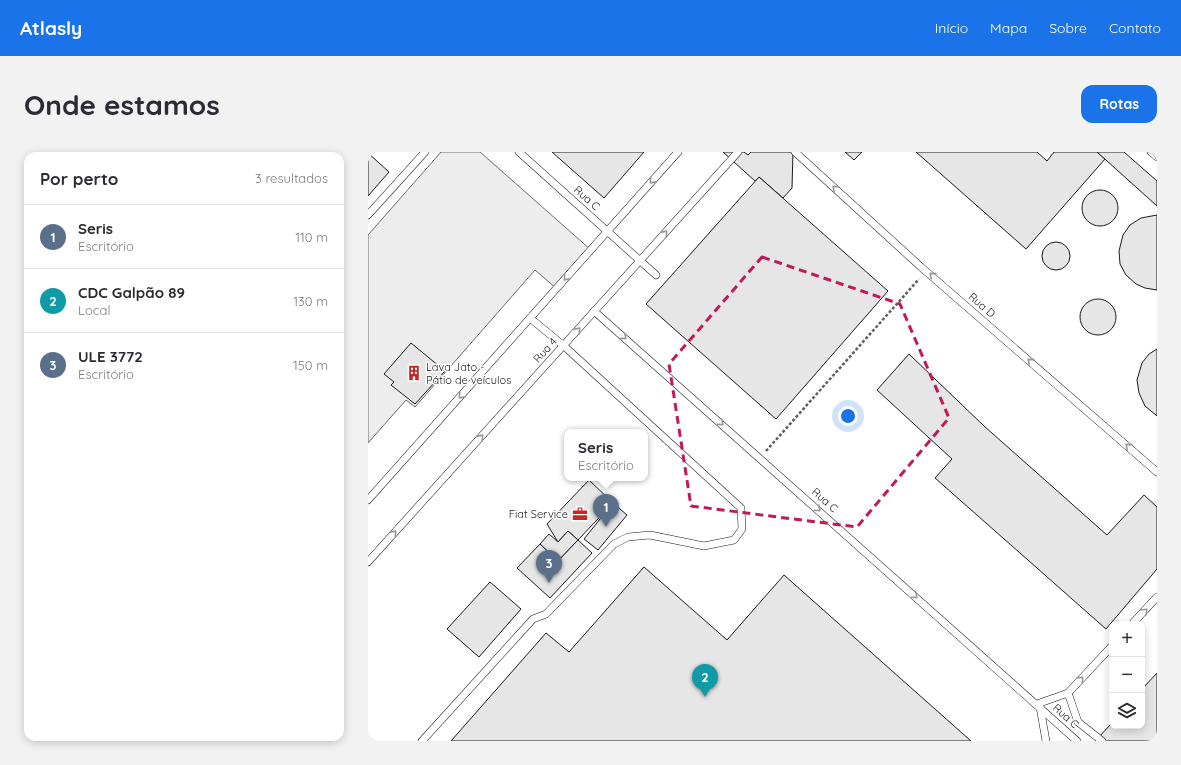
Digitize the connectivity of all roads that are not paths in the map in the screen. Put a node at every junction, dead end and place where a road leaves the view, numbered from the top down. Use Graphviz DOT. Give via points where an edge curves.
graph roads {
  1 [pos="425,152"];
  2 [pos="519,152"];
  3 [pos="678,152"];
  4 [pos="738,152"];
  5 [pos="795,152"];
  6 [pos="1151,152"];
  7 [pos="1157,157"];
  8 [pos="368,215"];
  9 [pos="607,232"];
  10 [pos="640,261"];
  11 [pos="656,275"];
  12 [pos="594,311"];
  13 [pos="530,318"];
  14 [pos="564,346"];
  15 [pos="1157,472"];
  16 [pos="368,500"];
  17 [pos="368,562"];
  18 [pos="1157,598"];
  19 [pos="1135,621"];
  20 [pos="1109,649"];
  21 [pos="1068,693"];
  22 [pos="1038,706"];
  23 [pos="422,741"];
  24 [pos="1046,741"];
  25 [pos="1077,741"];
  26 [pos="1102,741"];
  1 -- 8 [label="lane"];
  2 -- 9 [label="lane, Rua C"];
  3 -- 9 [label="lane, one-way"];
  10 -- 4 [label="lane, Rua 4, one-way"];
  15 -- 5 [label="lane, Rua D, one-way" via="926,271"];
  6 -- 7 [label="lane"];
  9 -- 10 [label="lane, Rua C"];
  9 -- 13 [label="lane, one-way"];
  10 -- 11 [label="lane, Rua C"];
  10 -- 12 [label="lane, Rua 4"];
  14 -- 12 [label="lane, Rua 4, one-way"];
  12 -- 22 [label="lane, Rua C, one-way"];
  13 -- 14 [label="lane"];
  13 -- 16 [label="lane, one-way"];
  17 -- 14 [label="lane, Rua 4, one-way"];
  14 -- 23 [label="lane" via="741,508 742,528 734,540 704,546 650,534 628,537 614,544 546,614 533,619"];
  19 -- 18 [label="lane, one-way"];
  21 -- 20 [label="lane, one-way"];
  21 -- 22 [label="lane"];
  21 -- 26 [label="lane" via="1078,722"];
  22 -- 24 [label="lane, Rua C"];
  22 -- 25 [label="lane, Rua C"];
}
